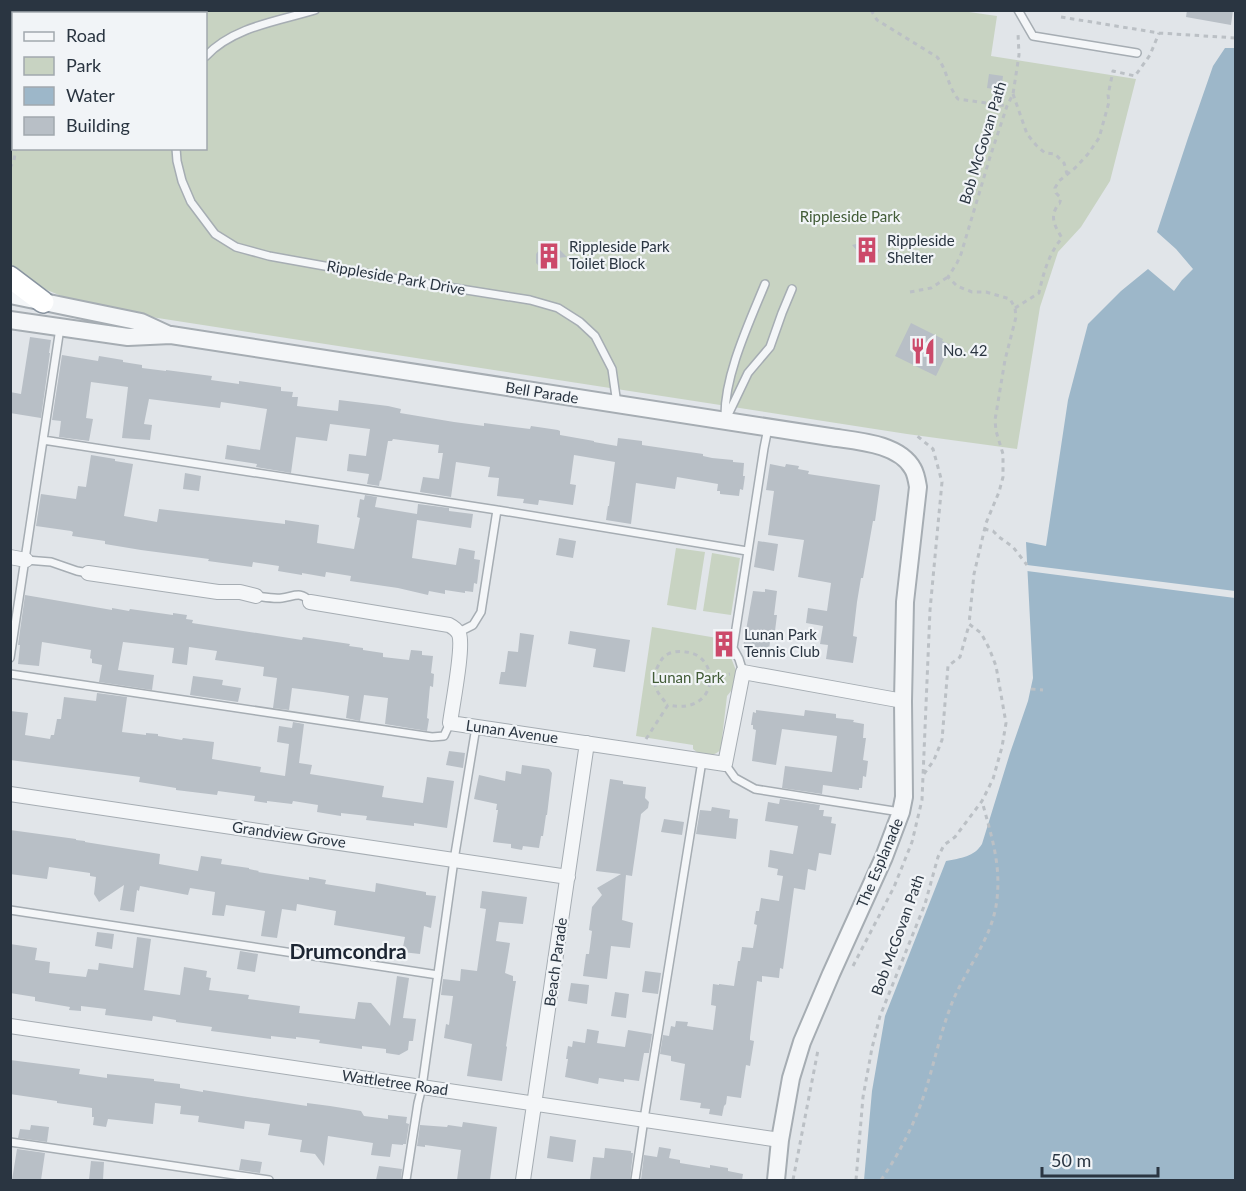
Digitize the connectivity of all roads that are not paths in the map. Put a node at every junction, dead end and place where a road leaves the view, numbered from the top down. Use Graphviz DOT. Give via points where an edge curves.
graph roads {
  1 [pos="315,10"];
  2 [pos="1018,10"];
  3 [pos="1137,53"];
  4 [pos="207,55"];
  5 [pos="176,150"];
  6 [pos="10,277"];
  7 [pos="765,284"];
  8 [pos="792,289"];
  9 [pos="10,295"];
  10 [pos="43,302"];
  11 [pos="10,320"];
  12 [pos="60,328"];
  13 [pos="171,335"];
  14 [pos="618,404"];
  15 [pos="725,420"];
  16 [pos="768,427"];
  17 [pos="44,440"];
  18 [pos="908,461"];
  19 [pos="497,510"];
  20 [pos="747,551"];
  21 [pos="10,557"];
  22 [pos="26,560"];
  23 [pos="88,573"];
  24 [pos="256,596"];
  25 [pos="310,602"];
  26 [pos="459,632"];
  27 [pos="10,658"];
  28 [pos="742,672"];
  29 [pos="10,674"];
  30 [pos="903,701"];
  31 [pos="450,723"];
  32 [pos="476,727"];
  33 [pos="587,743"];
  34 [pos="702,761"];
  35 [pos="724,764"];
  36 [pos="10,794"];
  37 [pos="901,812"];
  38 [pos="454,860"];
  39 [pos="568,877"];
  40 [pos="10,910"];
  41 [pos="438,975"];
  42 [pos="10,1026"];
  43 [pos="422,1087"];
  44 [pos="535,1103"];
  45 [pos="644,1119"];
  46 [pos="780,1140"];
  47 [pos="10,1142"];
  48 [pos="269,1180"];
  49 [pos="406,1180"];
  50 [pos="523,1180"];
  51 [pos="635,1180"];
  52 [pos="776,1180"];
  1 -- 4 [label="lane" via="233,36"];
  2 -- 3 [label="lane" via="1033,36"];
  5 -- 14 [label="lane, Rippleside Park Drive" via="191,202 216,234 236,247 558,308 595,336 612,369"];
  6 -- 10 [label="highway"];
  7 -- 15 [label="lane" via="733,369 724,402"];
  8 -- 15 [label="lane" via="770,347 748,373"];
  9 -- 10 [label="street, Bell Parade"];
  10 -- 13 [label="street, Bell Parade" via="141,322"];
  11 -- 12 [label="street, Bell Parade"];
  12 -- 13 [label="street, Bell Parade" via="128,337"];
  12 -- 17 [label="lane"];
  13 -- 14 [label="street, Bell Parade"];
  14 -- 15 [label="street, Bell Parade"];
  15 -- 16 [label="street, Bell Parade"];
  16 -- 18 [label="street, Bell Parade" via="874,445 894,451"];
  16 -- 20 [label="lane"];
  17 -- 19 [label="lane"];
  17 -- 22 [label="lane"];
  18 -- 30 [label="street, The Esplanade" via="915,471 918,488 905,602"];
  19 -- 20 [label="lane"];
  19 -- 26 [label="lane" via="481,612 473,625"];
  20 -- 28 [label="lane" via="733,648"];
  21 -- 22 [label="street"];
  22 -- 23 [label="lane" via="51,562"];
  22 -- 27 [label="lane"];
  23 -- 24 [label="street"];
  24 -- 25 [label="lane" via="300,595"];
  25 -- 26 [label="street" via="449,625"];
  26 -- 31 [label="street, Lunan Avenue" via="461,646"];
  28 -- 30 [label="street"];
  28 -- 35 [label="street"];
  29 -- 31 [label="lane" via="432,737 444,736"];
  30 -- 37 [label="street, The Esplanade"];
  31 -- 32 [label="street, Lunan Avenue"];
  32 -- 33 [label="street, Lunan Avenue"];
  32 -- 38 [label="lane"];
  33 -- 34 [label="street, Lunan Avenue"];
  33 -- 39 [label="street, Beach Parade"];
  34 -- 35 [label="street, Lunan Avenue"];
  34 -- 45 [label="lane"];
  35 -- 37 [label="lane" via="735,778 755,789"];
  36 -- 38 [label="street, Grandview Grove"];
  37 -- 46 [label="street, The Esplanade" via="885,857 802,1042"];
  38 -- 39 [label="street, Grandview Grove"];
  38 -- 41 [label="lane"];
  39 -- 44 [label="street, Beach Parade"];
  40 -- 41 [label="lane"];
  41 -- 43 [label="lane"];
  42 -- 43 [label="street, Wattletree Road"];
  43 -- 44 [label="street, Wattletree Road"];
  43 -- 49 [label="lane"];
  44 -- 45 [label="street, Wattletree Road"];
  44 -- 50 [label="street, Beach Parade"];
  45 -- 46 [label="street, Wattletree Road"];
  45 -- 51 [label="lane"];
  46 -- 52 [label="street, The Esplanade"];
  47 -- 48 [label="lane"];
}
